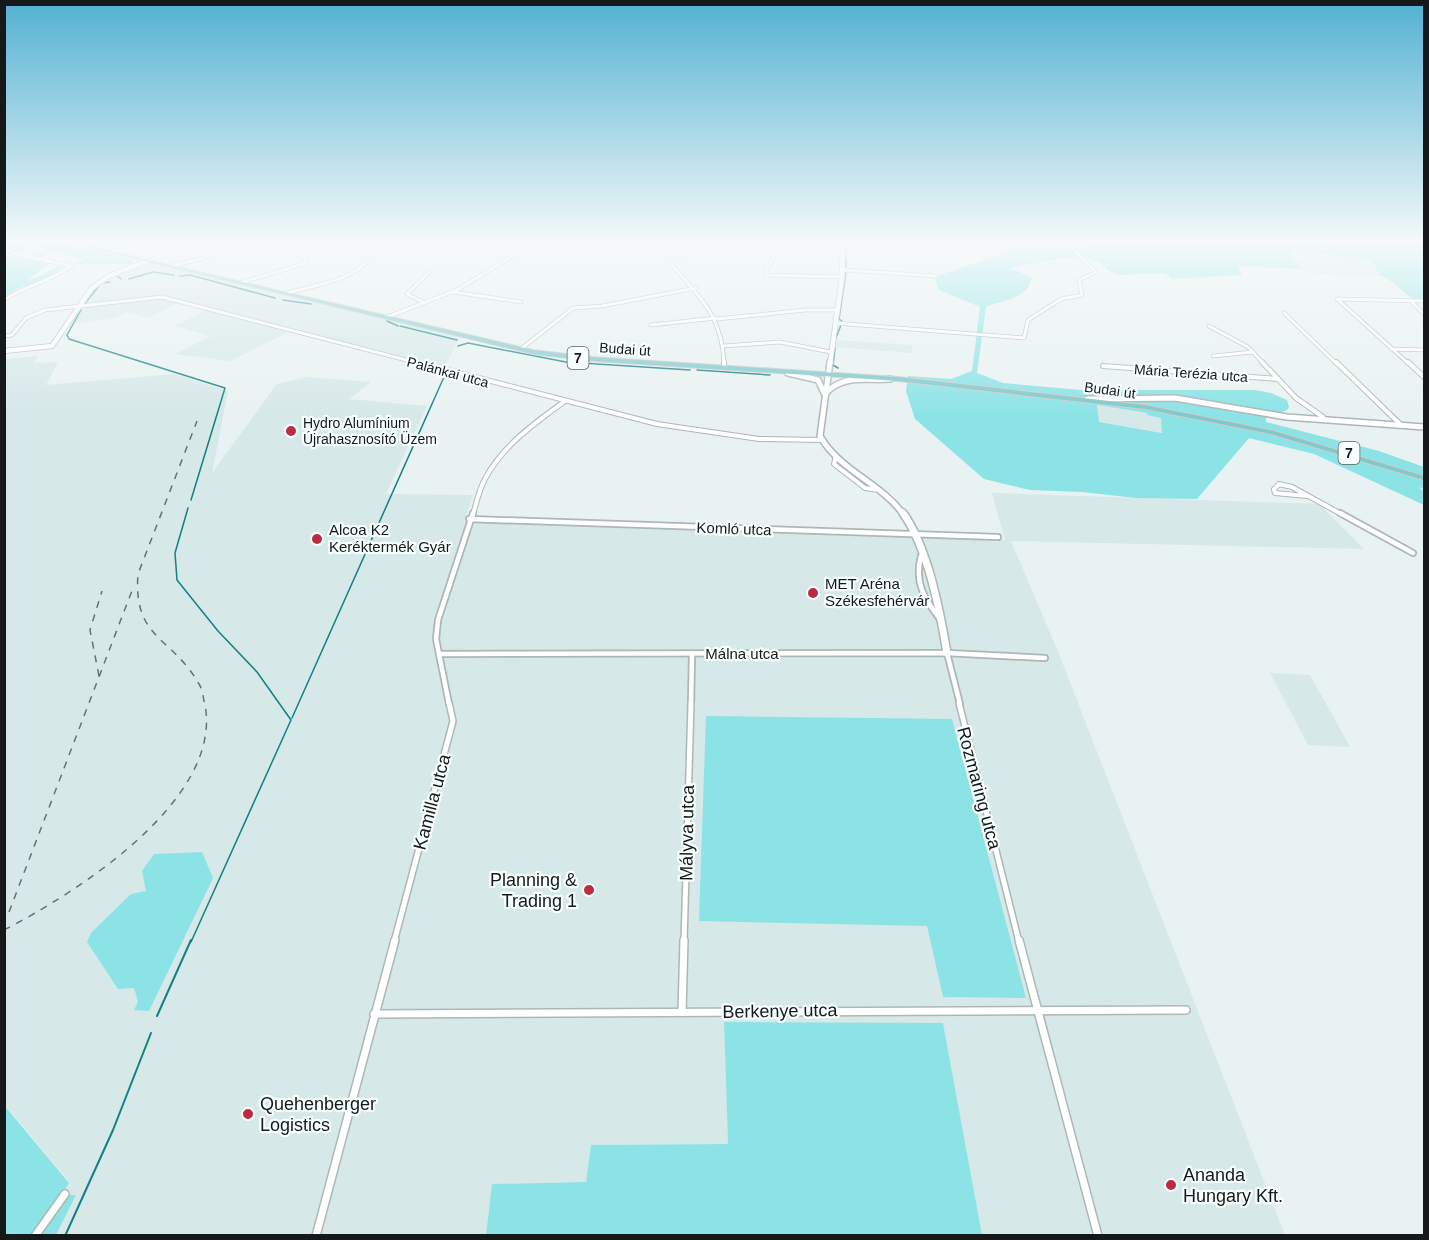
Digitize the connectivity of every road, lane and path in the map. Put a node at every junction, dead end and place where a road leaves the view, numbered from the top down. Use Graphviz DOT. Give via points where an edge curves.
graph roads {
  1 [pos="82,301"];
  2 [pos="130,301"];
  3 [pos="177,301"];
  4 [pos="320,301"];
  5 [pos="426,301"];
  6 [pos="513,301"];
  7 [pos="625,301"];
  8 [pos="704,301"];
  9 [pos="838,301"];
  10 [pos="1058,301"];
  11 [pos="1339,301"];
  12 [pos="1406,301"];
  13 [pos="1411,301"];
  14 [pos="1425,301"];
  15 [pos="423,302"];
  16 [pos="521,302"];
  17 [pos="78,307"];
  18 [pos="837,310"];
  19 [pos="1284,313"];
  20 [pos="1425,314"];
  21 [pos="387,317"];
  22 [pos="716,319"];
  23 [pos="836,323"];
  24 [pos="651,325"];
  25 [pos="1209,326"];
  26 [pos="4,336"];
  27 [pos="723,346"];
  28 [pos="521,349"];
  29 [pos="1391,349"];
  30 [pos="1425,350"];
  31 [pos="4,351"];
  32 [pos="831,352"];
  33 [pos="1253,352"];
  34 [pos="1214,356"];
  35 [pos="1103,366"];
  36 [pos="724,367"];
  37 [pos="773,370"];
  38 [pos="828,374"];
  39 [pos="1425,377"];
  40 [pos="896,378"];
  41 [pos="1278,379"];
  42 [pos="824,395"];
  43 [pos="1143,397"];
  44 [pos="1159,397"];
  45 [pos="1087,399"];
  46 [pos="565,401"];
  47 [pos="1145,407"];
  48 [pos="1152,408"];
  49 [pos="1322,420"];
  50 [pos="1402,426"];
  51 [pos="1425,427"];
  52 [pos="822,440"];
  53 [pos="1425,478"];
  54 [pos="1307,496"];
  55 [pos="470,519"];
  56 [pos="915,535"];
  57 [pos="998,537"];
  58 [pos="1413,554"];
  59 [pos="947,653"];
  60 [pos="440,654"];
  61 [pos="692,654"];
  62 [pos="1045,658"];
  63 [pos="1186,1010"];
  64 [pos="682,1012"];
  65 [pos="1037,1012"];
  66 [pos="374,1014"];
  67 [pos="65,1194"];
  68 [pos="35,1236"];
  69 [pos="316,1236"];
  70 [pos="1098,1236"];
  1 -- 17 [label="street"];
  2 -- 17 [label="street, Palánkai utca"];
  3 -- 46 [label="street, Palánkai utca"];
  4 -- 21 [label="main road, Budai út / 7"];
  5 -- 15 [label="street"];
  6 -- 16 [label="street"];
  7 -- 28 [label="street" via="573,308"];
  8 -- 22 [label="street"];
  9 -- 18 [label="street"];
  10 -- 23 [label="street" via="1031,318 1024,338"];
  11 -- 29 [label="street"];
  12 -- 13 [label="street"];
  13 -- 14 [label="street"];
  13 -- 20 [label="street"];
  15 -- 21 [label="street"];
  17 -- 26 [label="street, Palánkai utca" via="36,312 12,335"];
  17 -- 31 [label="street" via="52,346"];
  18 -- 22 [label="street"];
  18 -- 23 [label="street"];
  19 -- 50 [label="street"];
  21 -- 28 [label="main road, Budai út / 7"];
  22 -- 24 [label="street"];
  22 -- 27 [label="street"];
  23 -- 32 [label="street"];
  25 -- 33 [label="street"];
  27 -- 32 [label="street" via="780,342"];
  27 -- 36 [label="street"];
  28 -- 36 [label="main road, Budai út / 7" via="589,359"];
  29 -- 30 [label="street"];
  29 -- 39 [label="street"];
  32 -- 38 [label="street"];
  33 -- 34 [label="street"];
  33 -- 41 [label="street"];
  35 -- 41 [label="street, Mária Terézia utca"];
  36 -- 37 [label="main road, Budai út / 7"];
  37 -- 38 [label="main road, Budai út / 7"];
  37 -- 42 [label="street" via="815,379"];
  38 -- 40 [label="main road, Budai út / 7"];
  38 -- 42 [label="street"];
  40 -- 42 [label="street" via="840,381"];
  40 -- 45 [label="main road, Budai út / 7"];
  41 -- 49 [label="street"];
  42 -- 52 [label="street" via="819,430"];
  43 -- 44 [label="street"];
  43 -- 45 [label="street"];
  43 -- 47 [label="street" via="1140,403"];
  44 -- 48 [label="street" via="1152,401"];
  44 -- 49 [label="street"];
  45 -- 47 [label="main road, Budai út / 7"];
  46 -- 52 [label="street, Palánkai utca" via="686,429 779,441"];
  46 -- 55 [label="street, Kamilla utca" via="495,462 481,486"];
  47 -- 48 [label="main road, Budai út / 7"];
  48 -- 53 [label="main road, 7" via="1281,434"];
  49 -- 50 [label="street"];
  50 -- 51 [label="street"];
  52 -- 56 [label="street, Rozmaring utca" via="903,511"];
  54 -- 54 [label="street" via="1286,485 1276,485 1274,489 1285,496"];
  54 -- 58 [label="street"];
  55 -- 56 [label="street, Komló utca"];
  55 -- 60 [label="street, Kamilla utca" via="438,620 436,639"];
  56 -- 57 [label="street, Komló utca"];
  56 -- 59 [label="street, Rozmaring utca"];
  59 -- 61 [label="street, Málna utca"];
  59 -- 62 [label="street, Málna utca"];
  59 -- 65 [label="street, Rozmaring utca"];
  60 -- 61 [label="street, Málna utca"];
  60 -- 66 [label="street, Kamilla utca" via="453,721"];
  61 -- 64 [label="street, Mályva utca"];
  63 -- 65 [label="street, Berkenye utca"];
  64 -- 65 [label="street, Berkenye utca"];
  64 -- 66 [label="street, Berkenye utca"];
  65 -- 70 [label="street, Rozmaring utca"];
  66 -- 69 [label="street, Kamilla utca"];
  67 -- 68 [label="street"];
}
